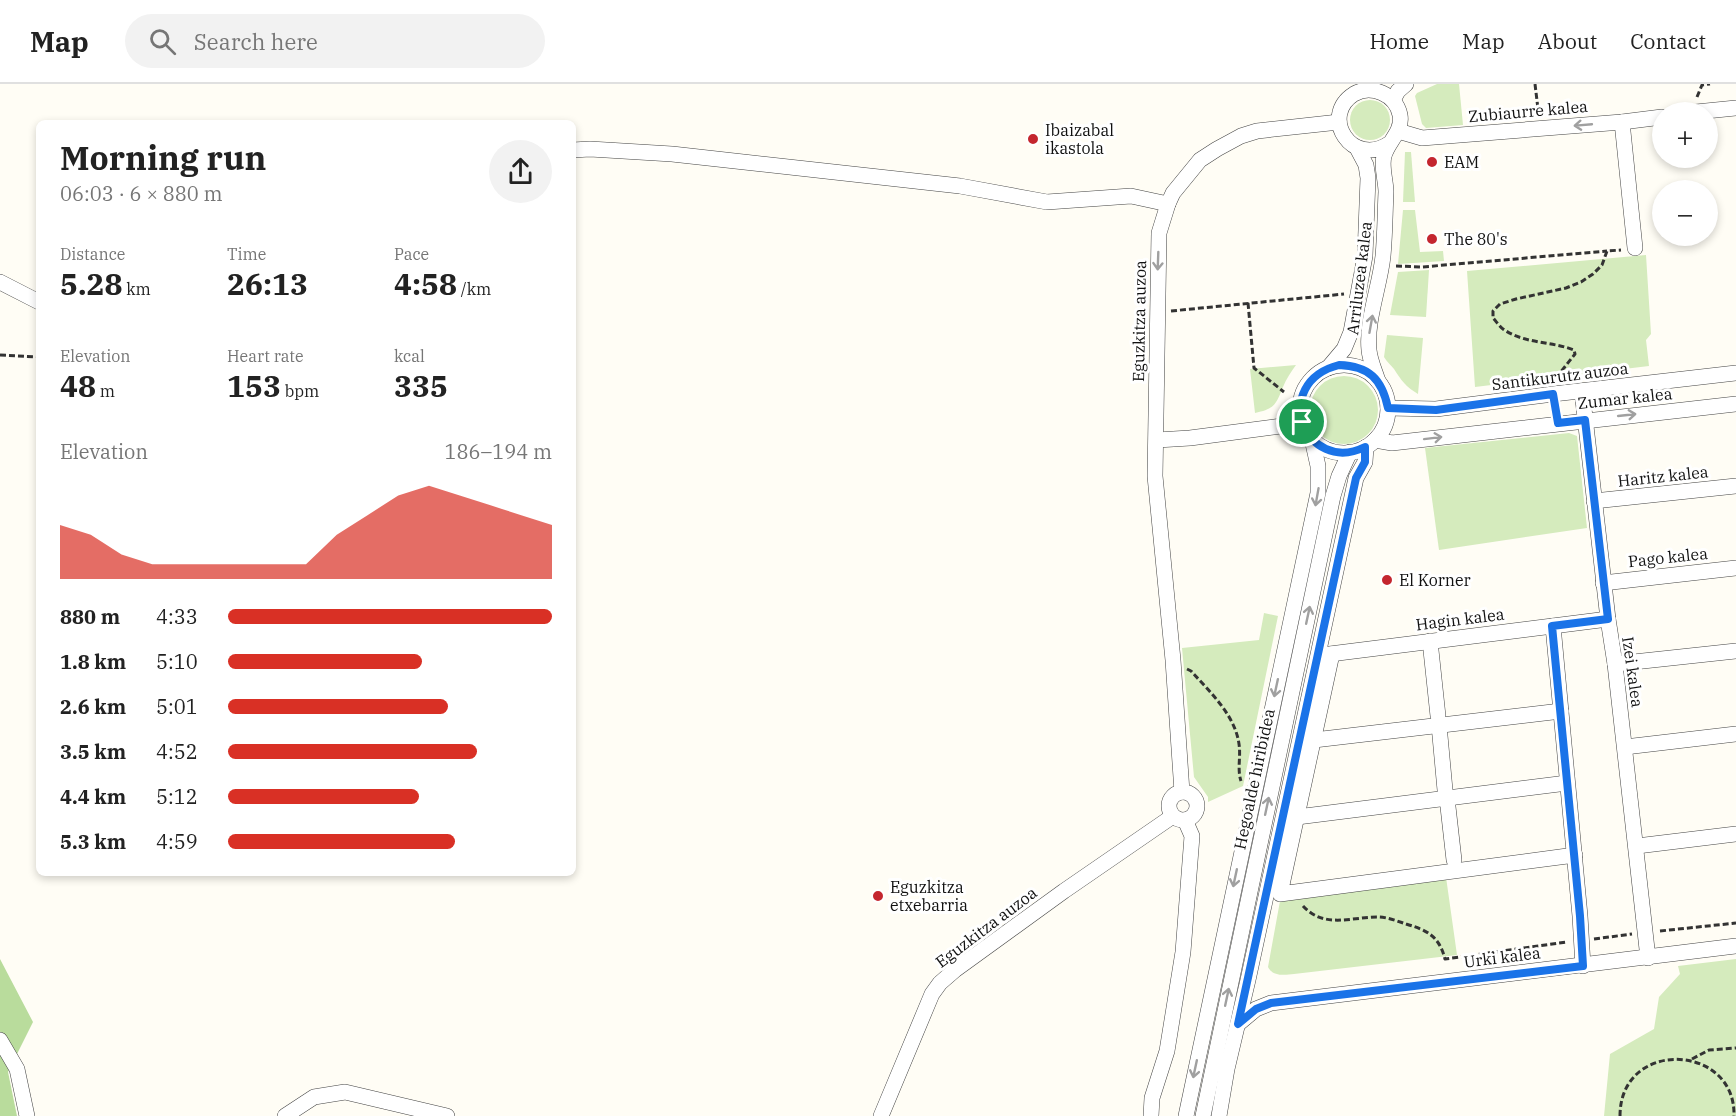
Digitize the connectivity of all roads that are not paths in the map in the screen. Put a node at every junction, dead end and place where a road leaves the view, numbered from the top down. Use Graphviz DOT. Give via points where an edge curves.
graph roads {
  1 [pos="1406,84"];
  2 [pos="1376,88"];
  3 [pos="1348,92"];
  4 [pos="1393,100"];
  5 [pos="1736,108"];
  6 [pos="1718,110"];
  7 [pos="1652,118"];
  8 [pos="1339,122"];
  9 [pos="1622,122"];
  10 [pos="1394,137"];
  11 [pos="1357,148"];
  12 [pos="576,150"];
  13 [pos="1168,204"];
  14 [pos="1635,248"];
  15 [pos="0,282"];
  16 [pos="36,300"];
  17 [pos="1328,368"];
  18 [pos="1736,373"];
  19 [pos="1378,381"];
  20 [pos="1582,391"];
  21 [pos="1736,404"];
  22 [pos="1388,408"];
  23 [pos="1585,420"];
  24 [pos="1302,422"];
  25 [pos="1312,439"];
  26 [pos="1157,440"];
  27 [pos="1370,444"];
  28 [pos="1350,452"];
  29 [pos="1736,486"];
  30 [pos="1594,501"];
  31 [pos="1736,568"];
  32 [pos="1604,583"];
  33 [pos="1608,619"];
  34 [pos="1552,626"];
  35 [pos="1430,641"];
  36 [pos="1736,651"];
  37 [pos="1325,654"];
  38 [pos="1615,664"];
  39 [pos="1561,711"];
  40 [pos="1438,721"];
  41 [pos="1736,734"];
  42 [pos="1314,740"];
  43 [pos="1625,747"];
  44 [pos="1568,783"];
  45 [pos="1182,792"];
  46 [pos="1446,794"];
  47 [pos="1297,817"];
  48 [pos="1179,818"];
  49 [pos="1736,834"];
  50 [pos="1637,846"];
  51 [pos="1575,855"];
  52 [pos="1454,860"];
  53 [pos="1736,946"];
  54 [pos="1648,958"];
  55 [pos="1583,966"];
  56 [pos="1248,980"];
  57 [pos="1271,1003"];
  58 [pos="1238,1024"];
  59 [pos="0,1040"];
  60 [pos="27,1116"];
  61 [pos="285,1116"];
  62 [pos="447,1116"];
  63 [pos="881,1116"];
  64 [pos="1150,1116"];
  65 [pos="1186,1116"];
  66 [pos="1203,1116"];
  67 [pos="1219,1116"];
  1 -- 4 [label="street"];
  2 -- 3 [label="street"];
  2 -- 4 [label="street"];
  3 -- 8 [label="street"];
  4 -- 10 [label="street, Arriluzea kalea" via="1400,115"];
  5 -- 6 [label="street"];
  7 -- 9 [label="street, Zubiaurre kalea"];
  8 -- 11 [label="street, Arriluzea kalea" via="1344,137"];
  8 -- 13 [label="street, Eguzkitza auzoa" via="1241,136 1200,160"];
  9 -- 10 [label="street, Zubiaurre kalea, one-way"];
  9 -- 14 [label="street"];
  10 -- 11 [label="street" via="1382,148"];
  19 -- 10 [label="street, Arriluzea kalea, one-way" via="1369,352 1369,336 1383,256 1383,158"];
  11 -- 17 [label="street, Arriluzea kalea" via="1368,178 1365,256 1351,332"];
  12 -- 13 [label="street" via="683,156 960,186 1047,202 1131,196"];
  13 -- 26 [label="street, Eguzkitza auzoa, one-way" via="1159,233"];
  15 -- 16 [label="street"];
  17 -- 19 [label="street" via="1360,368"];
  17 -- 24 [label="street" via="1307,385 1300,403"];
  18 -- 20 [label="street, Santikurutz auzoa"];
  19 -- 22 [label="street"];
  20 -- 22 [label="street, Santikurutz auzoa" via="1436,410"];
  20 -- 23 [label="street, Izei kalea"];
  23 -- 21 [label="street, Zumar kalea, one-way"];
  22 -- 27 [label="street" via="1382,431"];
  27 -- 23 [label="street, Zumar kalea, one-way"];
  23 -- 30 [label="street, Izei kalea"];
  24 -- 25 [label="street"];
  24 -- 26 [label="street"];
  25 -- 28 [label="street" via="1323,448"];
  25 -- 65 [label="street, one-way" via="1318,493"];
  26 -- 45 [label="street, Eguzkitza auzoa" via="1155,476"];
  27 -- 28 [label="street"];
  27 -- 37 [label="street" via="1356,478"];
  66 -- 28 [label="street, Hegoalde hiribidea, one-way" via="1333,496"];
  29 -- 30 [label="street, Haritz kalea"];
  30 -- 32 [label="street, Izei kalea"];
  31 -- 32 [label="street, Pago kalea"];
  32 -- 33 [label="street, Izei kalea"];
  33 -- 34 [label="street, Hagin kalea"];
  33 -- 38 [label="street, Izei kalea"];
  34 -- 35 [label="street, Hagin kalea"];
  34 -- 39 [label="street"];
  35 -- 37 [label="street, Hagin kalea"];
  35 -- 40 [label="street"];
  36 -- 38 [label="street"];
  37 -- 42 [label="street"];
  37 -- 56 [label="street"];
  38 -- 43 [label="street, Izei kalea"];
  39 -- 40 [label="street"];
  39 -- 44 [label="street"];
  40 -- 42 [label="street"];
  40 -- 46 [label="street"];
  41 -- 43 [label="street"];
  42 -- 47 [label="street"];
  43 -- 50 [label="street, Izei kalea"];
  44 -- 46 [label="street"];
  44 -- 51 [label="street"];
  45 -- 48 [label="street" via="1173,795 1169,803 1170,813"];
  45 -- 48 [label="street, Eguzkitza auzoa" via="1195,798 1197,807 1193,816"];
  46 -- 47 [label="street"];
  46 -- 52 [label="street"];
  47 -- 51 [label="street" via="1280,894"];
  48 -- 63 [label="street, Eguzkitza auzoa" via="1064,891 940,983"];
  48 -- 64 [label="street" via="1192,836 1183,952 1167,1051"];
  49 -- 50 [label="street"];
  50 -- 54 [label="street, Izei kalea"];
  51 -- 55 [label="street"];
  53 -- 54 [label="street, Urki kalea"];
  54 -- 55 [label="street, Urki kalea"];
  55 -- 57 [label="street, Urki kalea"];
  56 -- 57 [label="street" via="1256,994"];
  56 -- 58 [label="street"];
  57 -- 58 [label="street"];
  58 -- 67 [label="street"];
  59 -- 60 [label="street" via="17,1069"];
  61 -- 62 [label="street" via="314,1097 345,1092"];
}
